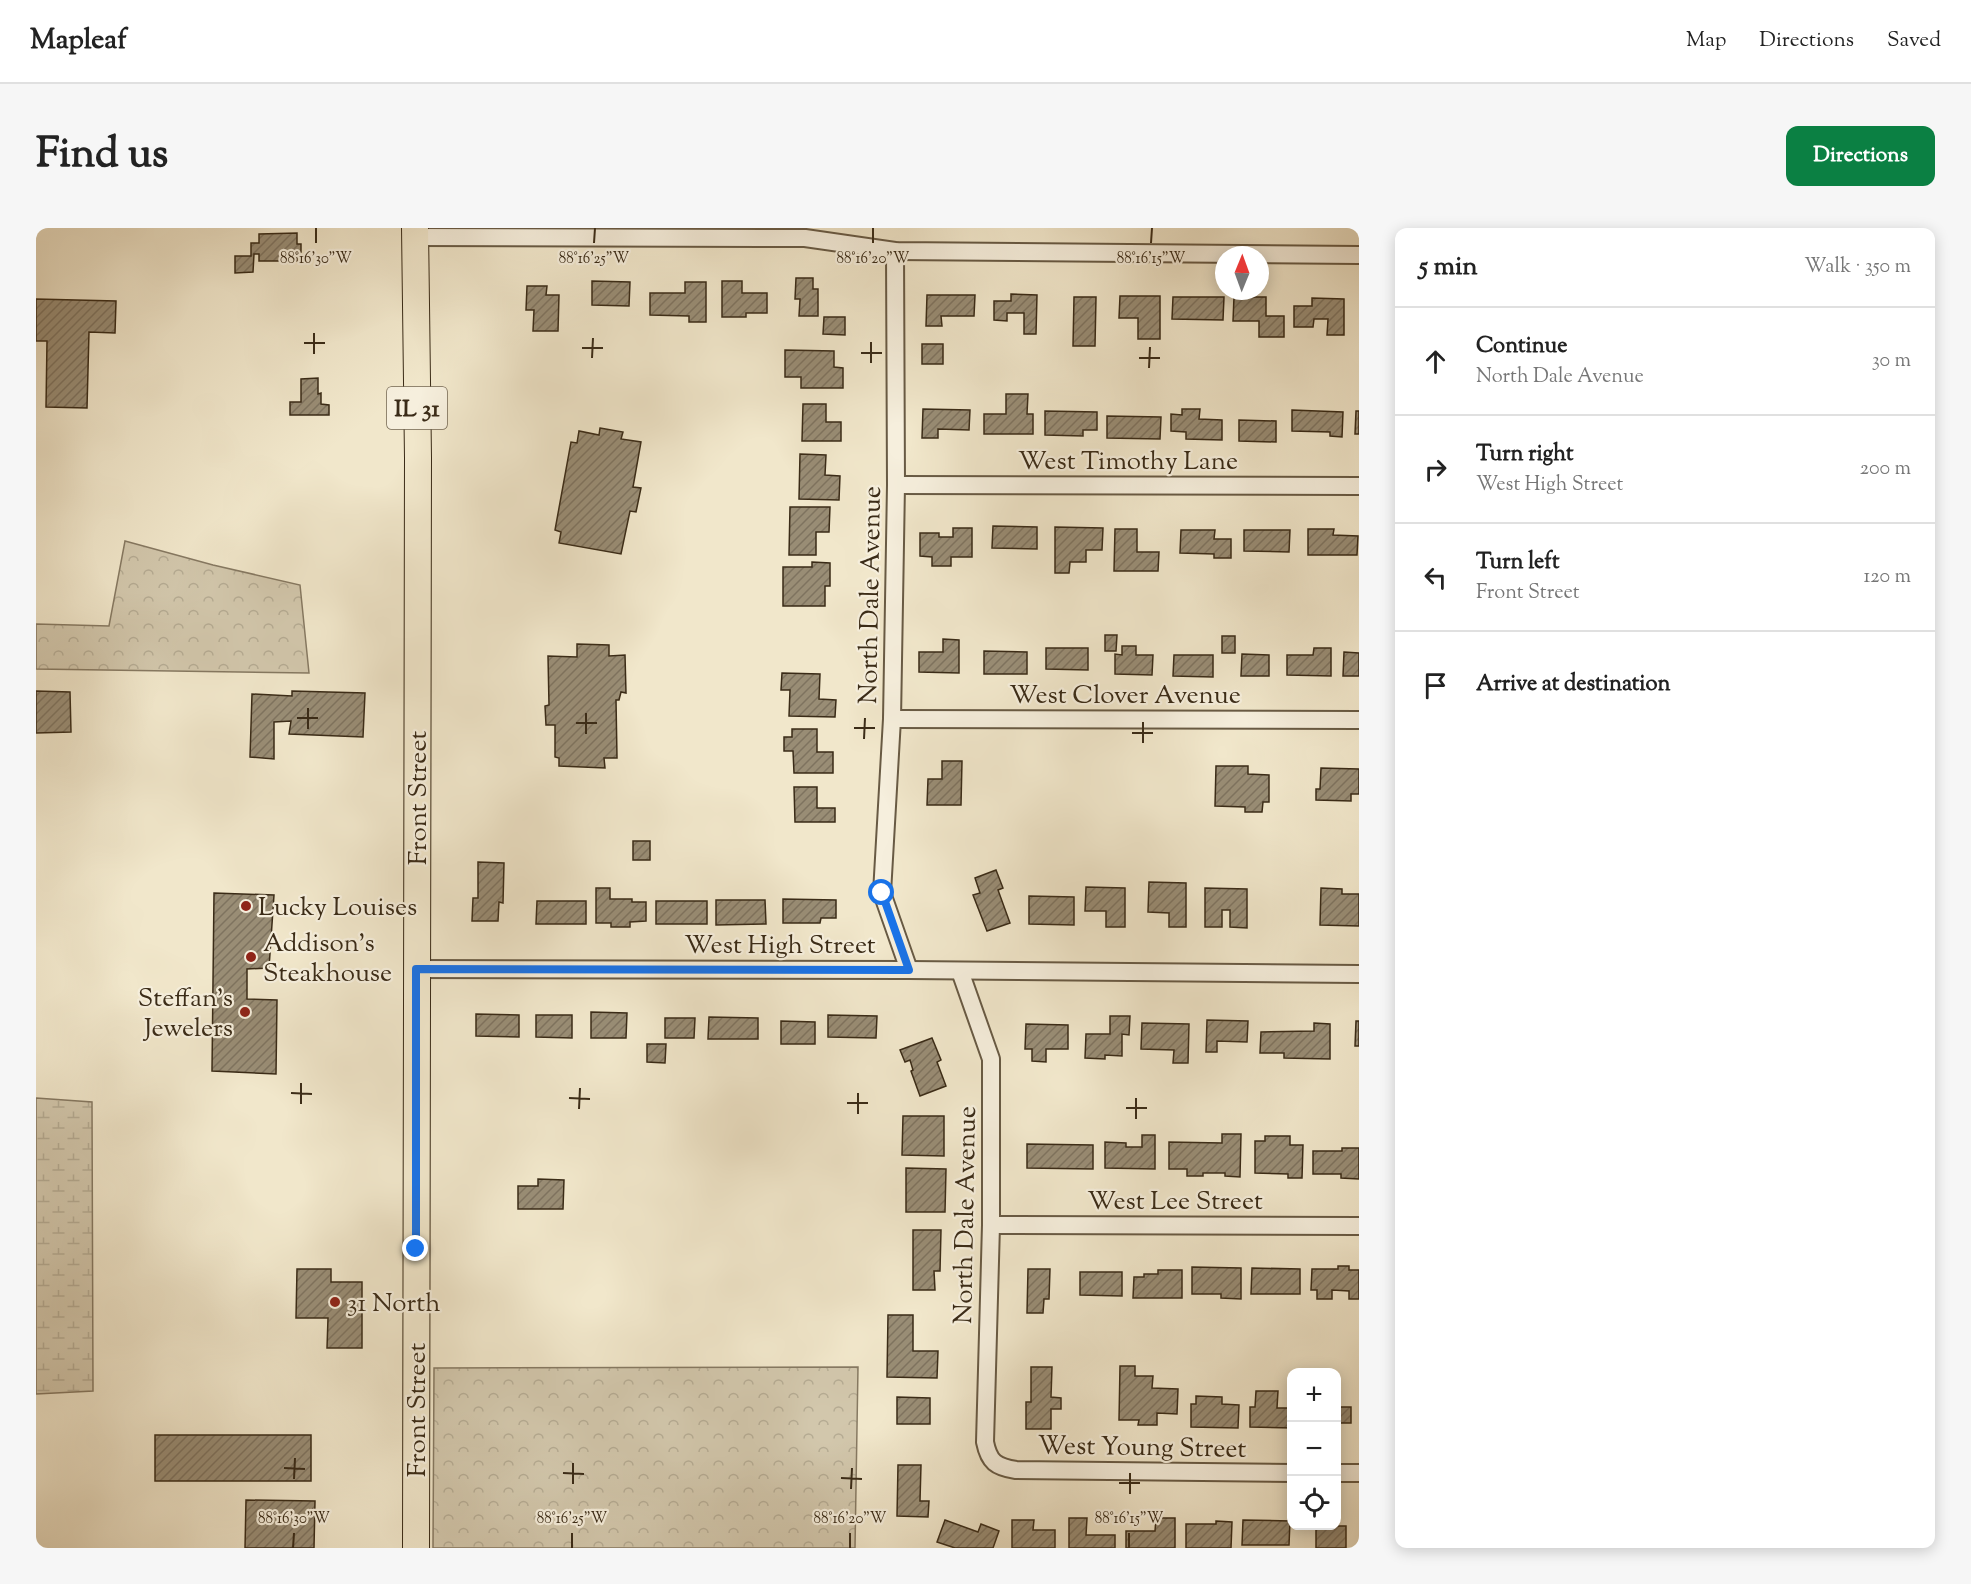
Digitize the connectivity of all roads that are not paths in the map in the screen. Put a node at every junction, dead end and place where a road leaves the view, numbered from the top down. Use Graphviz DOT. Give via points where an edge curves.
graph roads {
  1 [pos="415,233"];
  2 [pos="895,251"];
  3 [pos="1359,255"];
  4 [pos="896,485"];
  5 [pos="1359,486"];
  6 [pos="892,719"];
  7 [pos="1359,720"];
  8 [pos="416,969"];
  9 [pos="909,970"];
  10 [pos="960,971"];
  11 [pos="1359,974"];
  12 [pos="991,1224"];
  13 [pos="1359,1226"];
  14 [pos="993,1462"];
  15 [pos="1287,1473"];
  16 [pos="1341,1473"];
  17 [pos="1359,1473"];
  18 [pos="416,1548"];
  1 -- 2 [label="street" via="805,238"];
  1 -- 8 [label="main road, Front Street / IL 31"];
  2 -- 3 [label="street"];
  2 -- 4 [label="street, North Dale Avenue"];
  4 -- 5 [label="street, West Timothy Lane"];
  4 -- 6 [label="street, North Dale Avenue"];
  6 -- 7 [label="street, West Clover Avenue"];
  6 -- 9 [label="street, North Dale Avenue" via="882,893"];
  8 -- 9 [label="street, West High Street"];
  8 -- 18 [label="main road, Front Street / IL 31"];
  9 -- 10 [label="street, West High Street"];
  10 -- 11 [label="street, West High Street"];
  10 -- 12 [label="street, North Dale Avenue" via="991,1059"];
  12 -- 13 [label="street, West Lee Street"];
  12 -- 14 [label="street, North Dale Avenue" via="985,1442"];
  14 -- 15 [label="street, West Young Street" via="1016,1470"];
  16 -- 17 [label="street"];
}
